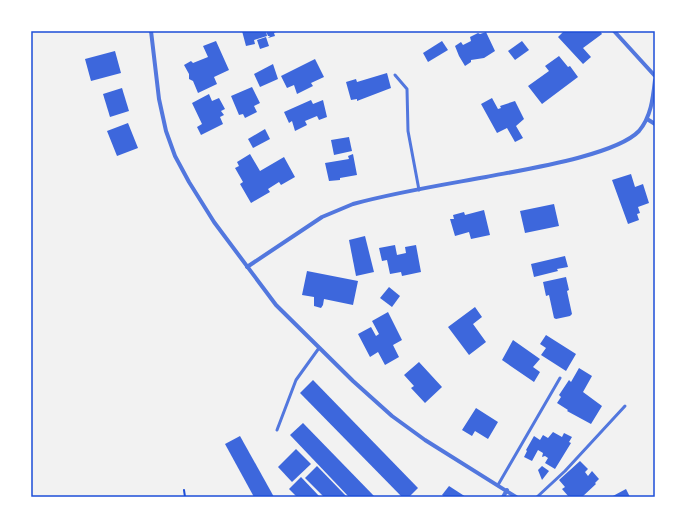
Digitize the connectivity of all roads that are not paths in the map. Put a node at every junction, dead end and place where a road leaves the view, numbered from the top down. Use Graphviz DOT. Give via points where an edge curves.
graph roads {
  1 [pos="151,31"];
  2 [pos="614,31"];
  3 [pos="395,75"];
  4 [pos="655,76"];
  5 [pos="655,80"];
  6 [pos="647,119"];
  7 [pos="655,124"];
  8 [pos="419,190"];
  9 [pos="247,267"];
  10 [pos="319,348"];
  11 [pos="560,378"];
  12 [pos="625,406"];
  13 [pos="277,430"];
  14 [pos="498,485"];
  15 [pos="507,490"];
  16 [pos="503,497"];
  17 [pos="516,497"];
  18 [pos="537,497"];
  1 -- 9 [label="street" via="159,99 175,156 210,215"];
  2 -- 4 [label="street"];
  3 -- 8 [label="lane" via="407,89 408,131"];
  5 -- 6 [label="street"];
  6 -- 7 [label="street"];
  6 -- 8 [label="street" via="632,137 607,148 578,157"];
  8 -- 9 [label="street" via="336,210"];
  9 -- 10 [label="street" via="276,306"];
  10 -- 13 [label="lane" via="296,380"];
  10 -- 14 [label="street" via="392,416 425,440"];
  11 -- 14 [label="lane"];
  12 -- 18 [label="lane" via="565,471"];
  14 -- 15 [label="street"];
  15 -- 16 [label="street"];
  15 -- 17 [label="street"];
}
